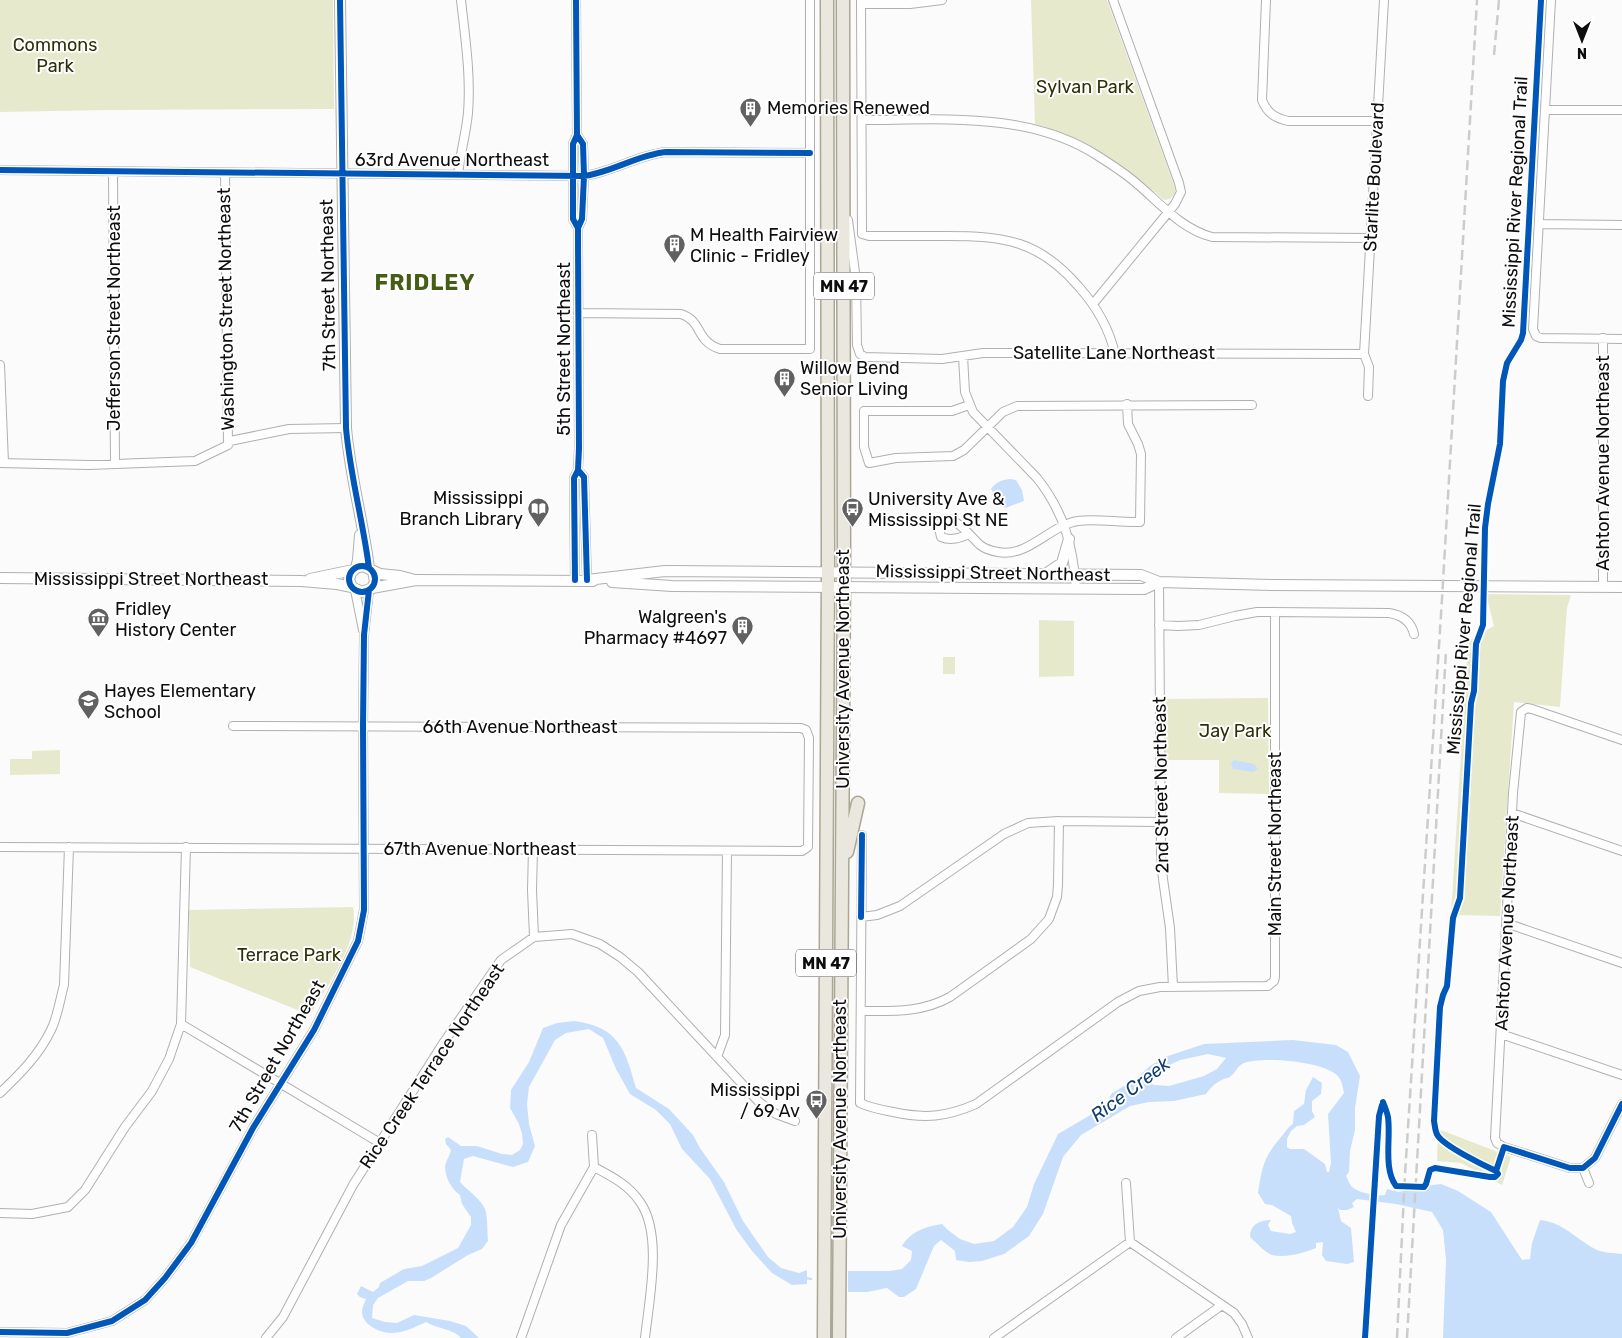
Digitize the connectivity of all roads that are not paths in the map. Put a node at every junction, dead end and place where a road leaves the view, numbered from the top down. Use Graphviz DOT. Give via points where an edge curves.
graph roads {
  1 [pos="340,0"];
  2 [pos="461,0"];
  3 [pos="576,0"];
  4 [pos="810,0"];
  5 [pos="827,0"];
  6 [pos="843,0"];
  7 [pos="942,0"];
  8 [pos="1113,0"];
  9 [pos="1266,0"];
  10 [pos="1384,0"];
  11 [pos="1550,0"];
  12 [pos="861,2"];
  13 [pos="1545,110"];
  14 [pos="1622,110"];
  15 [pos="862,120"];
  16 [pos="1377,121"];
  17 [pos="577,135"];
  18 [pos="810,153"];
  19 [pos="0,170"];
  20 [pos="113,172"];
  21 [pos="225,173"];
  22 [pos="341,174"];
  23 [pos="458,175"];
  24 [pos="573,176"];
  25 [pos="584,176"];
  26 [pos="843,196"];
  27 [pos="1168,212"];
  28 [pos="1538,224"];
  29 [pos="1622,225"];
  30 [pos="578,228"];
  31 [pos="1370,238"];
  32 [pos="1093,304"];
  33 [pos="578,313"];
  34 [pos="1603,338"];
  35 [pos="1622,339"];
  36 [pos="1114,354"];
  37 [pos="1364,354"];
  38 [pos="962,356"];
  39 [pos="0,365"];
  40 [pos="1368,396"];
  41 [pos="1127,404"];
  42 [pos="969,405"];
  43 [pos="1252,405"];
  44 [pos="346,428"];
  45 [pos="986,428"];
  46 [pos="228,445"];
  47 [pos="2,463"];
  48 [pos="115,464"];
  49 [pos="578,470"];
  50 [pos="1065,526"];
  51 [pos="361,527"];
  52 [pos="969,534"];
  53 [pos="1069,539"];
  54 [pos="355,569"];
  55 [pos="371,570"];
  56 [pos="828,572"];
  57 [pos="844,572"];
  58 [pos="1047,574"];
  59 [pos="1075,574"];
  60 [pos="0,578"];
  61 [pos="416,580"];
  62 [pos="575,580"];
  63 [pos="587,580"];
  64 [pos="302,581"];
  65 [pos="1160,582"];
  66 [pos="1603,586"];
  67 [pos="828,587"];
  68 [pos="1622,587"];
  69 [pos="353,588"];
  70 [pos="844,588"];
  71 [pos="1076,588"];
  72 [pos="370,589"];
  73 [pos="1275,612"];
  74 [pos="1159,625"];
  75 [pos="1414,634"];
  76 [pos="364,635"];
  77 [pos="233,726"];
  78 [pos="363,726"];
  79 [pos="1622,740"];
  80 [pos="858,804"];
  81 [pos="1512,813"];
  82 [pos="1059,821"];
  83 [pos="1161,822"];
  84 [pos="862,835"];
  85 [pos="0,846"];
  86 [pos="69,847"];
  87 [pos="186,847"];
  88 [pos="364,848"];
  89 [pos="808,848"];
  90 [pos="533,849"];
  91 [pos="727,851"];
  92 [pos="1622,851"];
  93 [pos="842,873"];
  94 [pos="861,917"];
  95 [pos="1506,923"];
  96 [pos="534,937"];
  97 [pos="1622,963"];
  98 [pos="1173,986"];
  99 [pos="861,1010"];
  100 [pos="181,1024"];
  101 [pos="1501,1034"];
  102 [pos="718,1057"];
  103 [pos="1622,1075"];
  104 [pos="280,1084"];
  105 [pos="0,1093"];
  106 [pos="1622,1104"];
  107 [pos="795,1121"];
  108 [pos="592,1135"];
  109 [pos="380,1143"];
  110 [pos="594,1168"];
  111 [pos="1583,1168"];
  112 [pos="1126,1183"];
  113 [pos="1589,1183"];
  114 [pos="0,1213"];
  115 [pos="1130,1242"];
  116 [pos="1222,1305"];
  117 [pos="0,1332"];
  118 [pos="266,1338"];
  119 [pos="521,1338"];
  120 [pos="645,1338"];
  121 [pos="824,1338"];
  122 [pos="839,1338"];
  123 [pos="994,1338"];
  124 [pos="1176,1338"];
  125 [pos="1248,1338"];
  1 -- 22 [label="street, 7th Street Northeast"];
  2 -- 23 [label="street" via="468,69 468,113"];
  3 -- 17 [label="street, 5th Street Northeast"];
  4 -- 18 [label="street"];
  5 -- 56 [label="main road, University Avenue Northeast / MN 47"];
  6 -- 26 [label="main road, University Avenue Northeast / MN 47"];
  7 -- 12 [label="street" via="910,4"];
  8 -- 27 [label="street" via="1179,183 1181,192"];
  9 -- 16 [label="street" via="1261,93 1265,108 1271,115 1288,121"];
  10 -- 16 [label="street, Starlite Boulevard"];
  11 -- 13 [label="street"];
  12 -- 15 [label="street"];
  13 -- 14 [label="street"];
  13 -- 28 [label="street"];
  15 -- 27 [label="street" via="994,121 1036,129 1096,154 1130,178"];
  15 -- 32 [label="street" via="862,234 980,236 1013,241 1059,266"];
  16 -- 31 [label="street, Starlite Boulevard"];
  17 -- 24 [label="street, 5th Street Northeast" via="573,144"];
  17 -- 25 [label="street, 5th Street Northeast" via="583,144"];
  18 -- 25 [label="street, 63rd Avenue Northeast" via="666,152"];
  18 -- 33 [label="street" via="810,349 720,349 703,339 694,322 681,314"];
  19 -- 20 [label="street, 63rd Avenue Northeast"];
  20 -- 21 [label="street, 63rd Avenue Northeast"];
  20 -- 48 [label="street, Jefferson Street Northeast"];
  21 -- 22 [label="street, 63rd Avenue Northeast"];
  21 -- 46 [label="street, Washington Street Northeast"];
  22 -- 23 [label="street, 63rd Avenue Northeast"];
  22 -- 44 [label="street, 7th Street Northeast"];
  23 -- 24 [label="street, 63rd Avenue Northeast"];
  24 -- 25 [label="street, 63rd Avenue Northeast"];
  24 -- 30 [label="street, 5th Street Northeast" via="573,219"];
  25 -- 30 [label="street, 5th Street Northeast" via="582,219"];
  26 -- 38 [label="street, Satellite Lane Northeast" via="856,280 857,345 860,354 866,357 942,359"];
  26 -- 57 [label="main road, University Avenue Northeast / MN 47"];
  27 -- 31 [label="street" via="1194,230 1212,237"];
  27 -- 32 [label="street"];
  28 -- 29 [label="street"];
  28 -- 34 [label="street" via="1533,329 1536,336"];
  30 -- 33 [label="street, 5th Street Northeast"];
  31 -- 37 [label="street, Starlite Boulevard"];
  32 -- 36 [label="street" via="1111,336"];
  33 -- 49 [label="street, 5th Street Northeast"];
  34 -- 35 [label="street"];
  34 -- 66 [label="street, Ashton Avenue Northeast"];
  36 -- 37 [label="street, Satellite Lane Northeast"];
  36 -- 38 [label="street, Satellite Lane Northeast" via="983,353"];
  37 -- 40 [label="street, Starlite Boulevard" via="1369,368"];
  38 -- 42 [label="street"];
  39 -- 47 [label="street"];
  41 -- 43 [label="street"];
  41 -- 45 [label="street" via="1017,406 1003,412"];
  41 -- 50 [label="street" via="1128,424 1141,454 1140,522 1090,520"];
  42 -- 45 [label="street"];
  42 -- 45 [label="street" via="952,411 864,411 864,447 870,463 896,458 953,456 964,450"];
  44 -- 46 [label="street" via="289,429"];
  44 -- 51 [label="street, 7th Street Northeast"];
  45 -- 50 [label="street" via="1046,489"];
  46 -- 48 [label="street" via="195,461"];
  47 -- 48 [label="street"];
  49 -- 62 [label="street, 5th Street Northeast" via="574,478"];
  49 -- 63 [label="street, 5th Street Northeast" via="584,477"];
  50 -- 52 [label="street" via="1013,553 990,551"];
  50 -- 53 [label="street"];
  51 -- 54 [label="street, 7th Street Northeast"];
  51 -- 55 [label="street, 7th Street Northeast"];
  53 -- 58 [label="street" via="1062,564"];
  53 -- 59 [label="street"];
  54 -- 55 [label="street" via="363,566"];
  54 -- 64 [label="street, Mississippi Street Northeast"];
  54 -- 69 [label="street" via="349,580"];
  55 -- 61 [label="street, Mississippi Street Northeast"];
  55 -- 72 [label="street" via="375,582"];
  56 -- 57 [label="street, Mississippi Street Northeast"];
  56 -- 63 [label="street, Mississippi Street Northeast" via="665,571"];
  56 -- 67 [label="main road, University Avenue Northeast / MN 47"];
  57 -- 58 [label="street, Mississippi Street Northeast"];
  57 -- 70 [label="main road, University Avenue Northeast / MN 47"];
  58 -- 59 [label="street, Mississippi Street Northeast"];
  59 -- 65 [label="street, Mississippi Street Northeast" via="1141,575"];
  59 -- 71 [label="street"];
  60 -- 64 [label="street, Mississippi Street Northeast"];
  61 -- 62 [label="street, Mississippi Street Northeast"];
  61 -- 72 [label="street, Mississippi Street Northeast"];
  62 -- 63 [label="street, Mississippi Street Northeast"];
  63 -- 67 [label="street, Mississippi Street Northeast" via="672,586"];
  64 -- 69 [label="street, Mississippi Street Northeast"];
  65 -- 66 [label="street, Mississippi Street Northeast"];
  65 -- 71 [label="street, Mississippi Street Northeast" via="1144,589"];
  65 -- 74 [label="street, 2nd Street Northeast"];
  66 -- 68 [label="street, Mississippi Street Northeast"];
  67 -- 70 [label="street, Mississippi Street Northeast"];
  67 -- 121 [label="main road, University Avenue Northeast / MN 47"];
  69 -- 72 [label="street" via="362,592"];
  69 -- 76 [label="street, 7th Street Northeast"];
  70 -- 71 [label="street, Mississippi Street Northeast"];
  70 -- 93 [label="main road, University Avenue Northeast / MN 47"];
  72 -- 76 [label="street, 7th Street Northeast"];
  73 -- 74 [label="street" via="1246,613 1199,625"];
  73 -- 75 [label="street" via="1396,614 1405,618"];
  73 -- 98 [label="street, Main Street Northeast" via="1275,977 1272,984 1264,987"];
  74 -- 83 [label="street, 2nd Street Northeast"];
  76 -- 78 [label="street, 7th Street Northeast"];
  77 -- 78 [label="street, 66th Avenue Northeast"];
  78 -- 88 [label="street, 7th Street Northeast"];
  78 -- 89 [label="street, 66th Avenue Northeast" via="806,730 809,738"];
  79 -- 81 [label="street, Ashton Avenue Northeast" via="1532,709 1523,710"];
  80 -- 93 [label="main road"];
  81 -- 92 [label="street"];
  81 -- 95 [label="street, Ashton Avenue Northeast"];
  82 -- 83 [label="street"];
  82 -- 94 [label="street" via="1016,827 900,906"];
  82 -- 99 [label="street" via="1057,896 1049,919 1031,939 939,1003 915,1010"];
  83 -- 98 [label="street, 2nd Street Northeast" via="1162,871 1170,928"];
  84 -- 94 [label="street"];
  85 -- 86 [label="street, 67th Avenue Northeast"];
  86 -- 87 [label="street, 67th Avenue Northeast"];
  86 -- 105 [label="street" via="64,985 59,1007 52,1029 38,1051"];
  87 -- 88 [label="street, 67th Avenue Northeast"];
  87 -- 100 [label="street"];
  88 -- 90 [label="street, 67th Avenue Northeast"];
  88 -- 104 [label="street, 7th Street Northeast" via="364,910 358,941 314,1030"];
  89 -- 91 [label="street, 67th Avenue Northeast" via="802,852"];
  90 -- 91 [label="street, 67th Avenue Northeast"];
  90 -- 96 [label="street"];
  91 -- 102 [label="street" via="725,1035"];
  93 -- 122 [label="main road, University Avenue Northeast / MN 47"];
  94 -- 99 [label="street"];
  95 -- 97 [label="street"];
  95 -- 101 [label="street, Ashton Avenue Northeast"];
  96 -- 102 [label="street" via="572,934 614,953 638,972"];
  96 -- 109 [label="street, Rice Creek Terrace Northeast" via="501,960"];
  98 -- 99 [label="street" via="1150,988 1129,996 976,1104 938,1116 910,1116 869,1108 860,1103"];
  100 -- 104 [label="street"];
  100 -- 114 [label="street" via="169,1059 152,1092 125,1127 85,1190 68,1207 32,1214"];
  101 -- 103 [label="street"];
  101 -- 111 [label="street, Ashton Avenue Northeast" via="1495,1138 1498,1143 1570,1168"];
  102 -- 107 [label="street" via="759,1102 776,1114"];
  104 -- 109 [label="street"];
  104 -- 117 [label="street, 7th Street Northeast" via="191,1243 145,1300 112,1321 68,1333"];
  106 -- 111 [label="street" via="1595,1158"];
  108 -- 110 [label="street"];
  109 -- 118 [label="street, Rice Creek Terrace Northeast" via="353,1185 283,1317"];
  110 -- 119 [label="street" via="561,1225"];
  110 -- 120 [label="street" via="617,1179 640,1201 650,1223 652,1263"];
  111 -- 113 [label="street"];
  112 -- 115 [label="street"];
  115 -- 116 [label="street"];
  115 -- 123 [label="street"];
  116 -- 124 [label="street"];
  116 -- 125 [label="street" via="1234,1313"];
}
